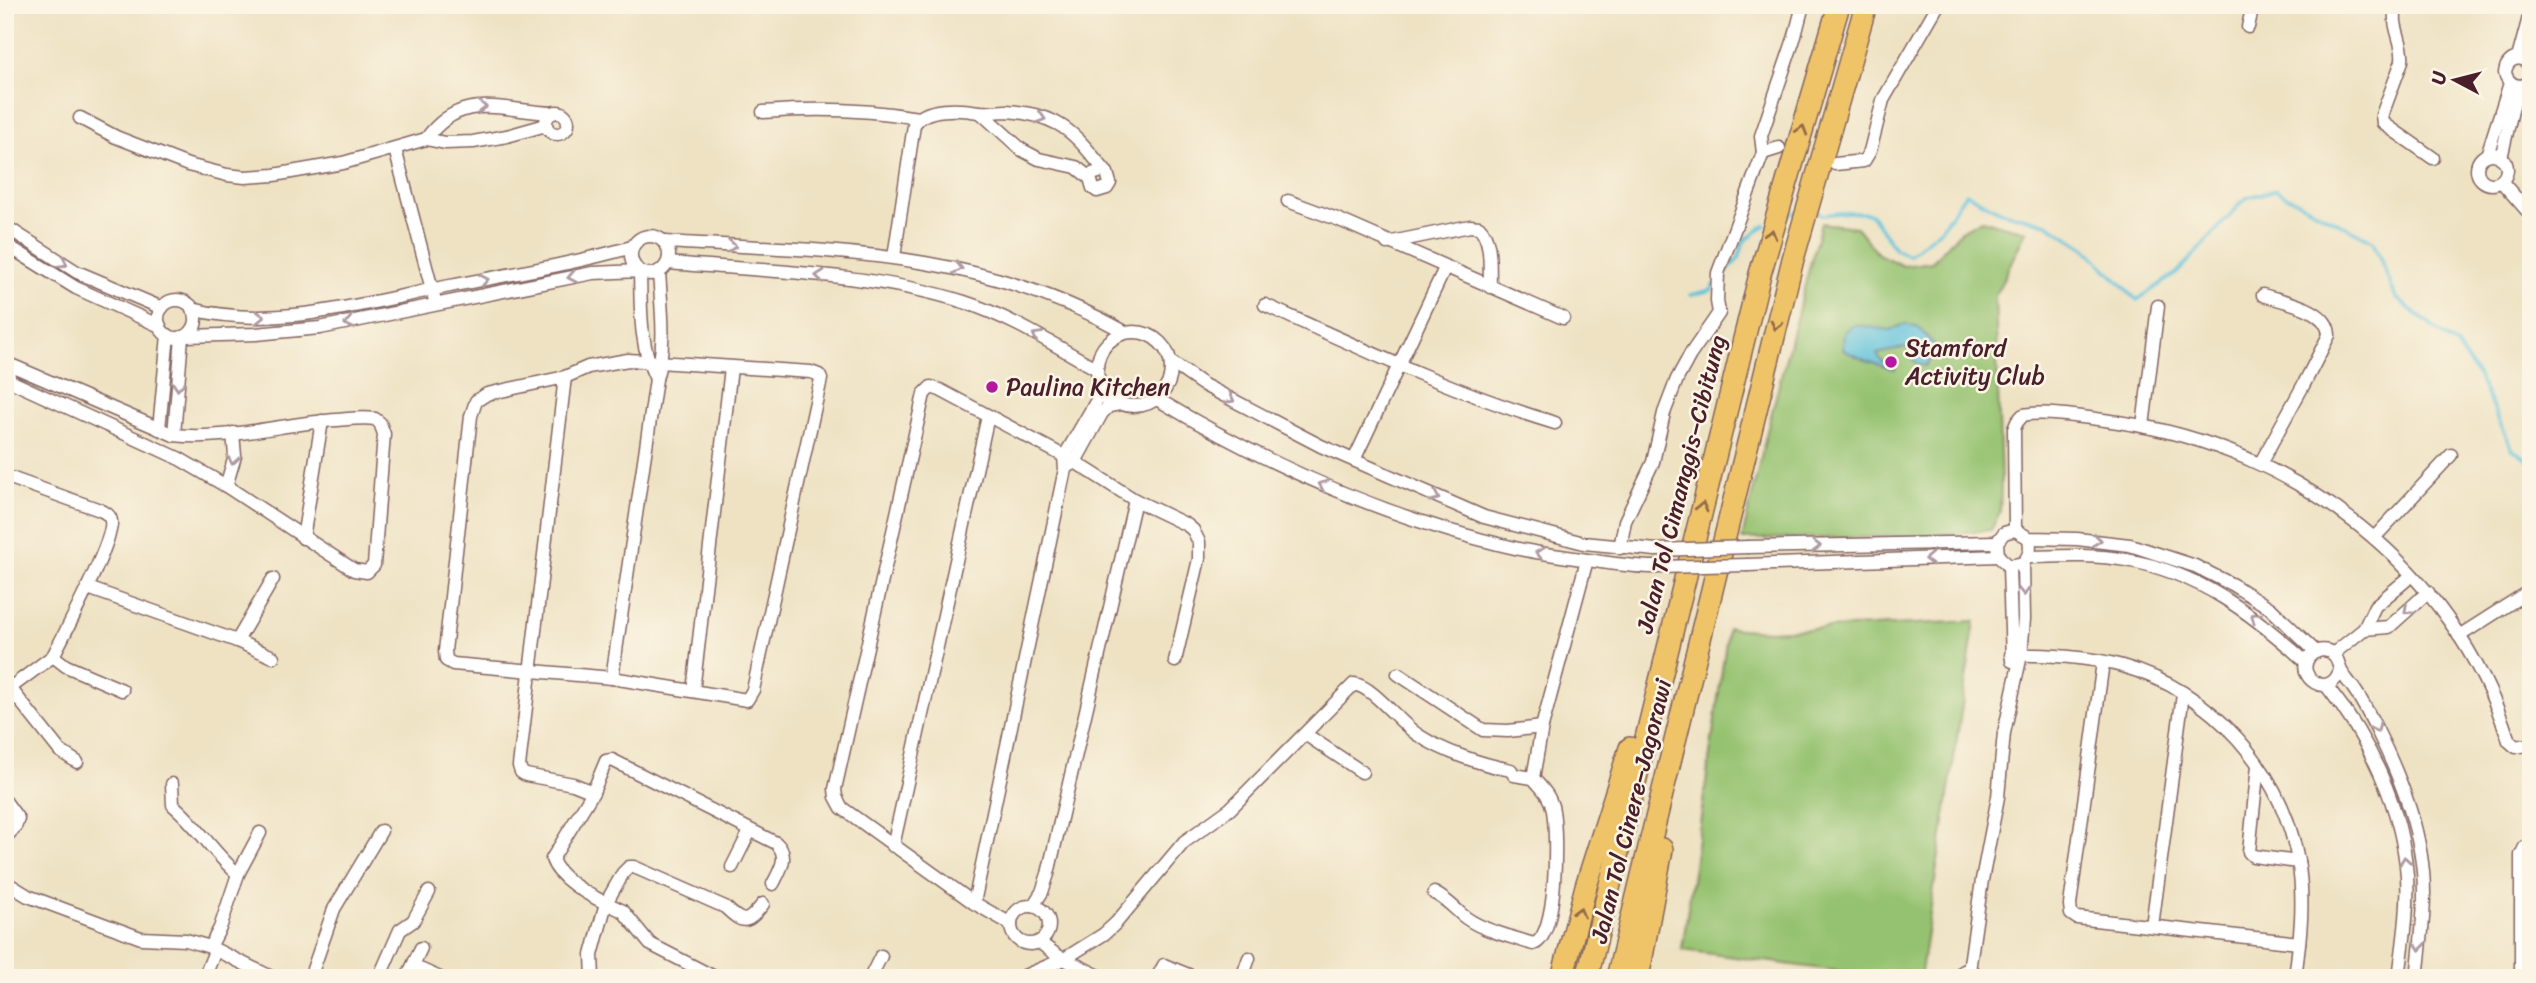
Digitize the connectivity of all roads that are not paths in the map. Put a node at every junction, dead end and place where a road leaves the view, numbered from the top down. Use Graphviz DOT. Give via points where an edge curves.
graph roads {
  1 [pos="1803,5"];
  2 [pos="1839,5"];
  3 [pos="1866,5"];
  4 [pos="1938,5"];
  5 [pos="2253,5"];
  6 [pos="2398,5"];
  7 [pos="2531,10"];
  8 [pos="2248,27"];
  9 [pos="2527,59"];
  10 [pos="2520,83"];
  11 [pos="527,111"];
  12 [pos="763,112"];
  13 [pos="980,112"];
  14 [pos="553,113"];
  15 [pos="80,118"];
  16 [pos="918,118"];
  17 [pos="546,125"];
  18 [pos="528,130"];
  19 [pos="426,139"];
  20 [pos="1779,148"];
  21 [pos="395,149"];
  22 [pos="1089,153"];
  23 [pos="1763,153"];
  24 [pos="2487,155"];
  25 [pos="2433,158"];
  26 [pos="2501,158"];
  27 [pos="1835,164"];
  28 [pos="1076,167"];
  29 [pos="2501,181"];
  30 [pos="1288,201"];
  31 [pos="2531,215"];
  32 [pos="5,226"];
  33 [pos="664,242"];
  34 [pos="1387,243"];
  35 [pos="5,244"];
  36 [pos="632,247"];
  37 [pos="894,257"];
  38 [pos="664,267"];
  39 [pos="1445,268"];
  40 [pos="640,271"];
  41 [pos="1490,287"];
  42 [pos="432,290"];
  43 [pos="2263,295"];
  44 [pos="435,305"];
  45 [pos="1265,305"];
  46 [pos="2158,306"];
  47 [pos="162,308"];
  48 [pos="192,309"];
  49 [pos="1563,318"];
  50 [pos="164,331"];
  51 [pos="1125,332"];
  52 [pos="184,337"];
  53 [pos="647,360"];
  54 [pos="661,361"];
  55 [pos="1172,363"];
  56 [pos="1400,366"];
  57 [pos="731,368"];
  58 [pos="1097,369"];
  59 [pos="565,377"];
  60 [pos="656,379"];
  61 [pos="1107,395"];
  62 [pos="1157,399"];
  63 [pos="1120,404"];
  64 [pos="988,416"];
  65 [pos="322,421"];
  66 [pos="1555,423"];
  67 [pos="2143,426"];
  68 [pos="159,429"];
  69 [pos="233,433"];
  70 [pos="174,435"];
  71 [pos="2451,455"];
  72 [pos="1354,460"];
  73 [pos="1068,462"];
  74 [pos="2260,464"];
  75 [pos="5,476"];
  76 [pos="226,486"];
  77 [pos="1135,500"];
  78 [pos="2015,530"];
  79 [pos="303,538"];
  80 [pos="2029,538"];
  81 [pos="2374,538"];
  82 [pos="1997,542"];
  83 [pos="1620,548"];
  84 [pos="1998,556"];
  85 [pos="1587,559"];
  86 [pos="2026,560"];
  87 [pos="2009,565"];
  88 [pos="5,569"];
  89 [pos="5,575"];
  90 [pos="2412,576"];
  91 [pos="273,579"];
  92 [pos="1685,579"];
  93 [pos="88,588"];
  94 [pos="2531,590"];
  95 [pos="2428,592"];
  96 [pos="1705,617"];
  97 [pos="2364,629"];
  98 [pos="2459,636"];
  99 [pos="237,641"];
  100 [pos="2316,652"];
  101 [pos="2333,654"];
  102 [pos="2016,655"];
  103 [pos="53,656"];
  104 [pos="272,657"];
  105 [pos="1174,661"];
  106 [pos="2104,662"];
  107 [pos="2306,662"];
  108 [pos="529,670"];
  109 [pos="2340,670"];
  110 [pos="1398,674"];
  111 [pos="612,678"];
  112 [pos="2326,685"];
  113 [pos="8,690"];
  114 [pos="122,690"];
  115 [pos="693,691"];
  116 [pos="2183,694"];
  117 [pos="1542,727"];
  118 [pos="1305,734"];
  119 [pos="2531,744"];
  120 [pos="77,762"];
  121 [pos="2258,765"];
  122 [pos="1362,772"];
  123 [pos="1534,778"];
  124 [pos="172,784"];
  125 [pos="593,792"];
  126 [pos="5,801"];
  127 [pos="381,831"];
  128 [pos="750,831"];
  129 [pos="260,833"];
  130 [pos="5,838"];
  131 [pos="2531,845"];
  132 [pos="893,846"];
  133 [pos="2298,862"];
  134 [pos="732,867"];
  135 [pos="238,874"];
  136 [pos="5,882"];
  137 [pos="772,884"];
  138 [pos="429,892"];
  139 [pos="1434,894"];
  140 [pos="606,903"];
  141 [pos="974,903"];
  142 [pos="763,904"];
  143 [pos="1033,906"];
  144 [pos="1011,924"];
  145 [pos="2152,926"];
  146 [pos="1039,942"];
  147 [pos="2300,943"];
  148 [pos="421,948"];
  149 [pos="213,949"];
  150 [pos="881,956"];
  151 [pos="1249,958"];
  152 [pos="1064,959"];
  153 [pos="410,972"];
  154 [pos="1975,974"];
  155 [pos="1158,976"];
  156 [pos="204,978"];
  157 [pos="273,978"];
  158 [pos="310,978"];
  159 [pos="379,978"];
  160 [pos="440,978"];
  161 [pos="593,978"];
  162 [pos="716,978"];
  163 [pos="870,978"];
  164 [pos="1020,978"];
  165 [pos="1102,978"];
  166 [pos="1196,978"];
  167 [pos="1242,978"];
  168 [pos="1562,978"];
  169 [pos="1587,978"];
  170 [pos="1618,978"];
  171 [pos="1638,978"];
  172 [pos="1953,978"];
  173 [pos="2295,978"];
  174 [pos="2399,978"];
  175 [pos="2417,978"];
  176 [pos="2528,978"];
  1 -- 23 [label="street" via="1760,136"];
  92 -- 2 [label="highway, Jalan Tol Cimanggis–Cibitung, one-way" via="1760,274"];
  3 -- 96 [label="highway, one-way" via="1793,259"];
  4 -- 27 [label="street" via="1883,100 1864,161"];
  5 -- 8 [label="street"];
  6 -- 25 [label="street" via="2393,17 2403,61 2383,122"];
  7 -- 9 [label="street"];
  9 -- 10 [label="street" via="2512,60 2506,68 2505,73"];
  10 -- 24 [label="street"];
  10 -- 26 [label="street"];
  11 -- 14 [label="street"];
  11 -- 18 [label="street"];
  19 -- 11 [label="street, one-way" via="446,117 468,107"];
  12 -- 16 [label="street" via="818,109"];
  13 -- 16 [label="street" via="928,113"];
  13 -- 22 [label="street, one-way" via="1018,112 1051,120 1072,133"];
  13 -- 28 [label="street" via="1022,150"];
  14 -- 17 [label="street"];
  14 -- 17 [label="street" via="566,117 566,128 557,134"];
  15 -- 21 [label="street" via="155,153 227,176 274,175"];
  16 -- 37 [label="street"];
  17 -- 18 [label="street"];
  18 -- 19 [label="street" via="473,142"];
  19 -- 21 [label="street"];
  20 -- 23 [label="street"];
  21 -- 42 [label="street"];
  22 -- 28 [label="street"];
  22 -- 28 [label="street" via="1107,173 1097,171 1090,178"];
  23 -- 83 [label="street" via="1718,273 1719,313 1677,379 1653,461 1625,521"];
  24 -- 26 [label="street"];
  24 -- 29 [label="street" via="2479,161 2479,176 2491,184"];
  26 -- 29 [label="street" via="2506,172"];
  29 -- 31 [label="street"];
  30 -- 34 [label="street"];
  32 -- 47 [label="street, one-way" via="77,272"];
  33 -- 36 [label="street" via="648,236"];
  33 -- 37 [label="street, one-way"];
  33 -- 38 [label="street"];
  34 -- 39 [label="street"];
  34 -- 41 [label="street" via="1479,227 1488,242"];
  35 -- 50 [label="street" via="76,288"];
  36 -- 40 [label="street" via="632,259"];
  42 -- 36 [label="street, one-way"];
  37 -- 51 [label="street, one-way" via="1012,282 1087,311"];
  38 -- 40 [label="street"];
  38 -- 54 [label="street"];
  58 -- 38 [label="street, one-way" via="1006,320 942,295 863,280"];
  39 -- 41 [label="street"];
  39 -- 56 [label="street"];
  40 -- 44 [label="street, one-way" via="593,273"];
  40 -- 53 [label="street"];
  41 -- 49 [label="street"];
  42 -- 44 [label="street"];
  48 -- 42 [label="street, one-way" via="219,316 277,316"];
  43 -- 74 [label="street" via="2322,318 2329,335"];
  44 -- 52 [label="street, one-way" via="320,328"];
  45 -- 56 [label="street"];
  46 -- 67 [label="street"];
  47 -- 48 [label="street" via="176,300"];
  47 -- 50 [label="street"];
  48 -- 52 [label="street" via="195,324"];
  50 -- 52 [label="street"];
  50 -- 68 [label="street"];
  51 -- 55 [label="street" via="1153,336"];
  51 -- 58 [label="street" via="1105,346"];
  52 -- 70 [label="street, one-way"];
  53 -- 54 [label="street"];
  53 -- 59 [label="street" via="588,366"];
  53 -- 60 [label="street"];
  54 -- 57 [label="street"];
  54 -- 60 [label="street"];
  55 -- 62 [label="street" via="1170,382"];
  55 -- 72 [label="street, one-way" via="1248,409"];
  56 -- 66 [label="street"];
  56 -- 72 [label="street"];
  57 -- 115 [label="street"];
  57 -- 115 [label="street" via="811,372 819,375 821,384 752,694 744,700"];
  58 -- 61 [label="street"];
  59 -- 108 [label="street"];
  59 -- 108 [label="street" via="487,394 475,401 471,416 446,660"];
  60 -- 111 [label="street"];
  61 -- 63 [label="street"];
  61 -- 73 [label="street" via="1097,400"];
  62 -- 63 [label="street" via="1131,407"];
  85 -- 62 [label="street, one-way" via="1494,542 1334,490 1234,443"];
  63 -- 73 [label="street" via="1102,413"];
  64 -- 73 [label="street"];
  64 -- 132 [label="street"];
  64 -- 132 [label="street" via="934,388 924,394 835,789 842,808"];
  65 -- 69 [label="street"];
  65 -- 79 [label="street"];
  65 -- 79 [label="street" via="369,418 383,428 374,565 367,572 354,570"];
  67 -- 74 [label="street"];
  67 -- 78 [label="street" via="2030,414 2020,418 2014,429"];
  68 -- 70 [label="street"];
  68 -- 76 [label="street" via="17,366 8,372 13,382 177,458"];
  69 -- 70 [label="street"];
  69 -- 76 [label="street, one-way" via="234,463"];
  71 -- 81 [label="street"];
  72 -- 83 [label="street, one-way" via="1498,523"];
  73 -- 77 [label="street"];
  73 -- 141 [label="street"];
  74 -- 81 [label="street" via="2324,498"];
  75 -- 93 [label="street" via="109,516 110,531"];
  76 -- 79 [label="street"];
  77 -- 105 [label="street" via="1187,525 1199,542 1197,569"];
  77 -- 143 [label="street" via="1048,874"];
  78 -- 80 [label="street"];
  78 -- 82 [label="street" via="2004,533"];
  80 -- 86 [label="street"];
  80 -- 100 [label="street, one-way" via="2110,541 2195,566 2270,608"];
  81 -- 90 [label="street"];
  83 -- 82 [label="street, one-way, bridge"];
  82 -- 84 [label="street"];
  84 -- 85 [label="street, one-way, bridge" via="1656,567"];
  84 -- 87 [label="street"];
  85 -- 117 [label="street"];
  86 -- 87 [label="street"];
  86 -- 102 [label="street, one-way" via="2024,619"];
  107 -- 86 [label="street, one-way" via="2228,598 2150,565 2108,558"];
  87 -- 102 [label="street"];
  88 -- 89 [label="street"];
  90 -- 95 [label="street"];
  90 -- 97 [label="street" via="2375,606"];
  91 -- 99 [label="street"];
  168 -- 92 [label="highway, one-way" via="1586,886"];
  92 -- 169 [label="highway, Jalan Tol Cimanggis–Cibitung"];
  93 -- 99 [label="street"];
  93 -- 103 [label="street"];
  94 -- 98 [label="street"];
  95 -- 97 [label="street, one-way" via="2389,627"];
  95 -- 98 [label="street"];
  96 -- 170 [label="highway, Jalan Tol Cinere–Jagorawi"];
  96 -- 171 [label="highway"];
  97 -- 101 [label="street"];
  98 -- 119 [label="street" via="2486,681 2509,741 2516,747"];
  99 -- 104 [label="street"];
  100 -- 101 [label="street"];
  100 -- 107 [label="street"];
  101 -- 109 [label="street"];
  102 -- 106 [label="street"];
  102 -- 154 [label="street" via="1982,880"];
  103 -- 113 [label="street"];
  103 -- 114 [label="street"];
  106 -- 116 [label="street" via="2148,675"];
  106 -- 145 [label="street" via="2070,910 2077,918"];
  107 -- 112 [label="street" via="2309,679"];
  108 -- 111 [label="street"];
  108 -- 125 [label="street" via="519,769 526,775"];
  109 -- 112 [label="street"];
  109 -- 175 [label="street, one-way" via="2367,709 2411,811 2424,892"];
  110 -- 117 [label="street" via="1483,730"];
  111 -- 115 [label="street"];
  174 -- 112 [label="street, one-way" via="2407,903 2399,831 2371,753"];
  113 -- 120 [label="street" via="60,751"];
  116 -- 121 [label="street" via="2223,723"];
  116 -- 145 [label="street"];
  117 -- 123 [label="street"];
  118 -- 122 [label="street"];
  118 -- 123 [label="street" via="1357,684 1431,743 1511,770 1514,775"];
  118 -- 152 [label="street" via="1230,809 1184,842 1116,923"];
  121 -- 133 [label="street" via="2280,802"];
  121 -- 133 [label="street" via="2249,852"];
  123 -- 139 [label="street" via="1553,810 1554,890 1540,941 1533,944 1490,930"];
  124 -- 135 [label="street" via="173,805"];
  125 -- 128 [label="street" via="602,767 612,760"];
  125 -- 140 [label="street" via="552,859 565,876"];
  126 -- 130 [label="street" via="18,819"];
  127 -- 158 [label="street" via="334,909"];
  128 -- 134 [label="street"];
  128 -- 137 [label="street" via="783,851 782,866"];
  129 -- 135 [label="street"];
  131 -- 176 [label="street" via="2521,855 2521,971"];
  132 -- 141 [label="street"];
  133 -- 147 [label="street"];
  135 -- 149 [label="street"];
  136 -- 149 [label="street" via="28,896 141,938 186,940"];
  138 -- 159 [label="street" via="413,921 400,930"];
  140 -- 142 [label="street" via="631,866 725,907 744,921"];
  140 -- 161 [label="street" via="592,955"];
  140 -- 162 [label="street" via="623,911 650,944"];
  141 -- 144 [label="street"];
  143 -- 144 [label="street" via="1020,908"];
  143 -- 146 [label="street" via="1048,918 1048,932"];
  144 -- 146 [label="street" via="1020,941"];
  145 -- 147 [label="street"];
  146 -- 152 [label="street"];
  147 -- 173 [label="street"];
  148 -- 153 [label="street"];
  149 -- 156 [label="street"];
  149 -- 157 [label="street"];
  150 -- 163 [label="street"];
  151 -- 167 [label="street"];
  152 -- 164 [label="street"];
  152 -- 165 [label="street"];
  153 -- 160 [label="street"];
  154 -- 172 [label="street" via="1960,972"];
  155 -- 166 [label="street" via="1164,965"];
}
